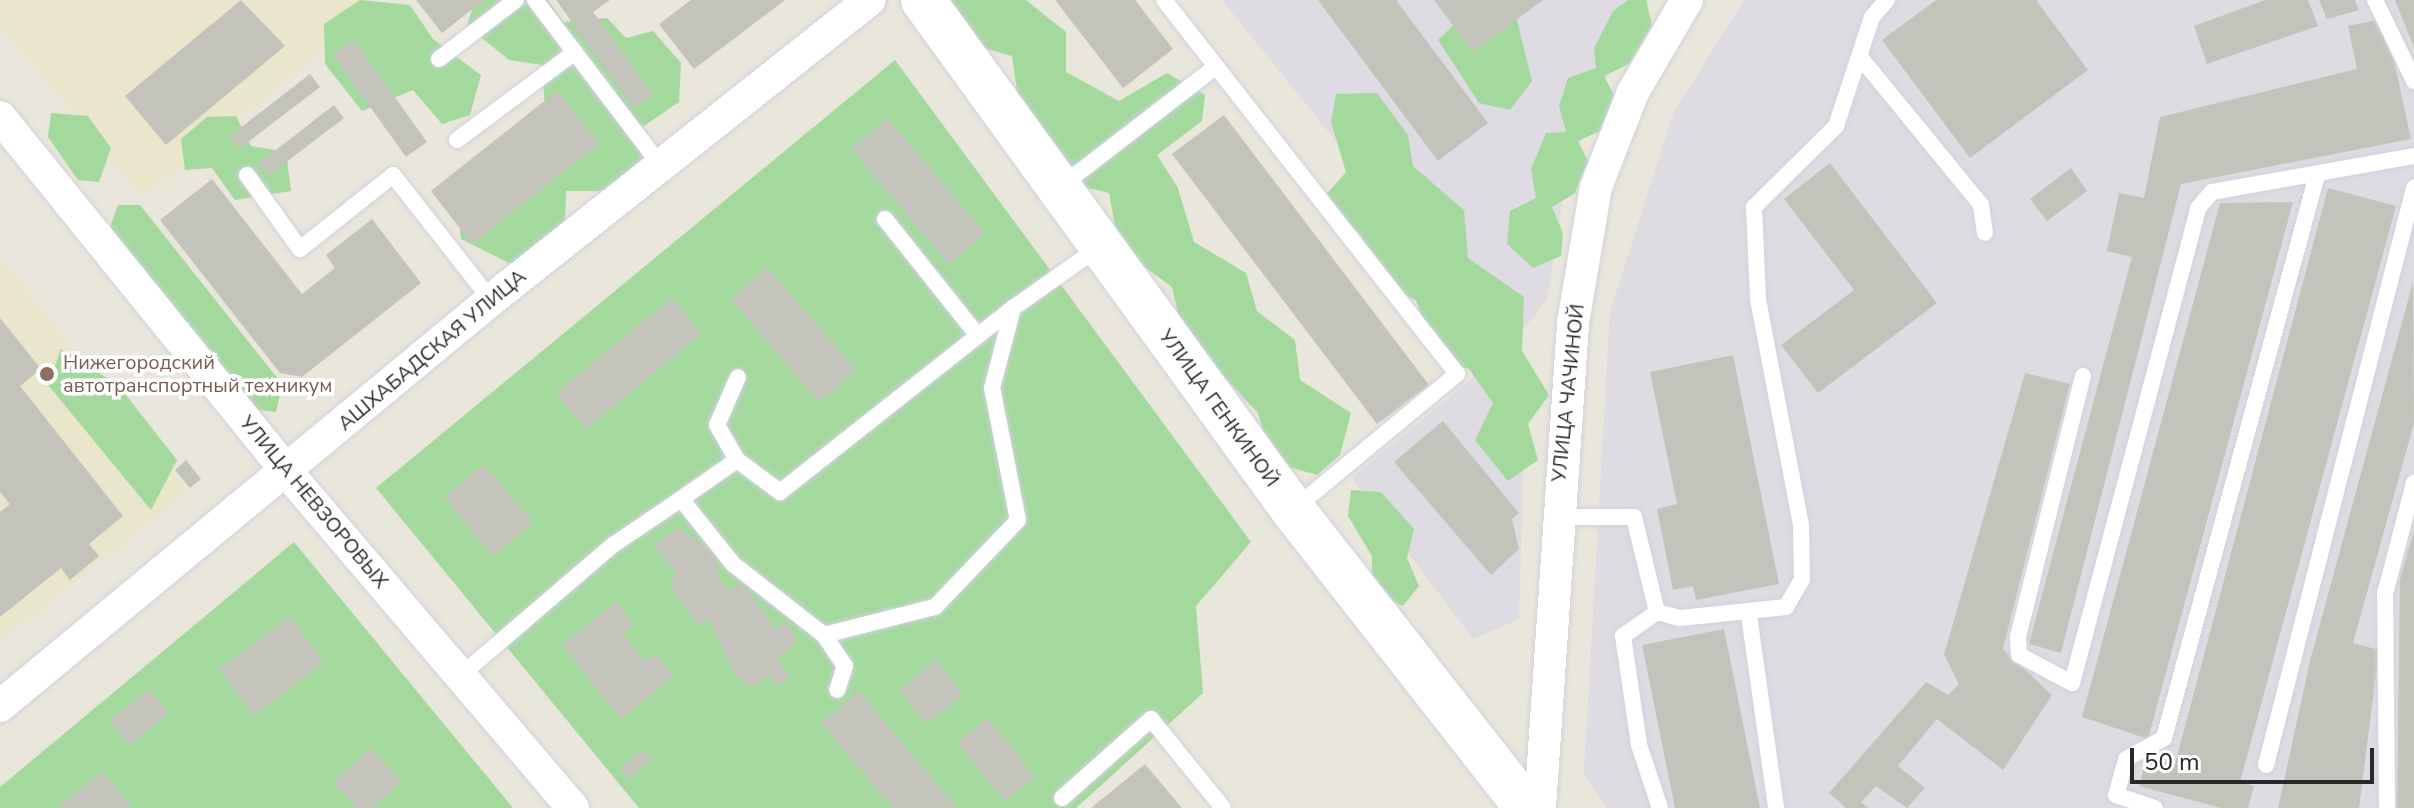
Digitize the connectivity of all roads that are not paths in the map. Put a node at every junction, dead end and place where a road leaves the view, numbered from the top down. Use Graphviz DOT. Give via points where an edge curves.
graph roads {
  1 [pos="516,0"];
  2 [pos="535,0"];
  3 [pos="870,0"];
  4 [pos="923,0"];
  5 [pos="1164,0"];
  6 [pos="1687,0"];
  7 [pos="1887,0"];
  8 [pos="2375,0"];
  9 [pos="575,52"];
  10 [pos="1860,57"];
  11 [pos="439,59"];
  12 [pos="1214,68"];
  13 [pos="2414,81"];
  14 [pos="0,117"];
  15 [pos="457,140"];
  16 [pos="2414,156"];
  17 [pos="661,166"];
  18 [pos="247,175"];
  19 [pos="2316,179"];
  20 [pos="1059,188"];
  21 [pos="2414,188"];
  22 [pos="885,219"];
  23 [pos="1985,233"];
  24 [pos="1101,246"];
  25 [pos="491,300"];
  26 [pos="1013,308"];
  27 [pos="978,336"];
  28 [pos="2083,376"];
  29 [pos="738,377"];
  30 [pos="737,460"];
  31 [pos="287,472"];
  32 [pos="2414,483"];
  33 [pos="681,499"];
  34 [pos="1293,510"];
  35 [pos="1556,517"];
  36 [pos="1657,612"];
  37 [pos="1749,615"];
  38 [pos="824,635"];
  39 [pos="460,676"];
  40 [pos="837,690"];
  41 [pos="0,706"];
  42 [pos="2266,765"];
  43 [pos="1062,798"];
  44 [pos="573,808"];
  45 [pos="1223,808"];
  46 [pos="1527,808"];
  47 [pos="1540,808"];
  48 [pos="1660,808"];
  49 [pos="1776,808"];
  50 [pos="2155,808"];
  51 [pos="2387,808"];
  1 -- 11 [label="lane"];
  2 -- 9 [label="lane"];
  3 -- 17 [label="street, АШХАБАДСКАЯ УЛИЦА"];
  4 -- 20 [label="street, УЛИЦА ГЕНКИНОЙ"];
  5 -- 12 [label="lane"];
  6 -- 35 [label="street, УЛИЦА ЧАЧИНОЙ" via="1633,92 1596,187 1573,323"];
  7 -- 10 [label="lane"];
  8 -- 13 [label="lane"];
  9 -- 15 [label="lane"];
  9 -- 17 [label="lane"];
  10 -- 23 [label="lane" via="1981,205"];
  10 -- 37 [label="lane" via="1836,126 1754,207 1758,299 1801,525 1802,579 1786,607"];
  12 -- 20 [label="lane"];
  12 -- 34 [label="lane" via="1457,374"];
  14 -- 31 [label="street, УЛИЦА НЕВЗОРОВЫХ"];
  16 -- 19 [label="lane"];
  17 -- 25 [label="street, АШХАБАДСКАЯ УЛИЦА"];
  18 -- 25 [label="lane" via="300,249 393,175"];
  19 -- 28 [label="lane" via="2212,192 2198,208 2072,683 2019,655 2018,637"];
  19 -- 50 [label="lane" via="2164,738 2126,759 2116,795"];
  20 -- 24 [label="street, УЛИЦА ГЕНКИНОЙ"];
  21 -- 42 [label="lane"];
  22 -- 27 [label="lane"];
  24 -- 26 [label="lane"];
  24 -- 34 [label="street, УЛИЦА ГЕНКИНОЙ"];
  25 -- 31 [label="street, АШХАБАДСКАЯ УЛИЦА"];
  26 -- 27 [label="lane"];
  26 -- 38 [label="lane" via="992,388 1018,520 935,607"];
  27 -- 30 [label="lane" via="780,492"];
  29 -- 30 [label="lane" via="717,425"];
  30 -- 33 [label="lane"];
  31 -- 39 [label="street, УЛИЦА НЕВЗОРОВЫХ"];
  31 -- 41 [label="street, АШХАБАДСКАЯ УЛИЦА"];
  32 -- 51 [label="lane" via="2385,594"];
  33 -- 38 [label="lane" via="733,564"];
  33 -- 39 [label="lane" via="613,545"];
  34 -- 46 [label="street, УЛИЦА ГЕНКИНОЙ"];
  35 -- 36 [label="lane" via="1634,517"];
  35 -- 47 [label="street, УЛИЦА ЧАЧИНОЙ"];
  36 -- 37 [label="lane"];
  36 -- 48 [label="lane" via="1623,636 1639,745"];
  37 -- 49 [label="lane"];
  38 -- 40 [label="lane" via="845,666"];
  39 -- 44 [label="street, УЛИЦА НЕВЗОРОВЫХ"];
  43 -- 45 [label="lane" via="1151,719"];
}
